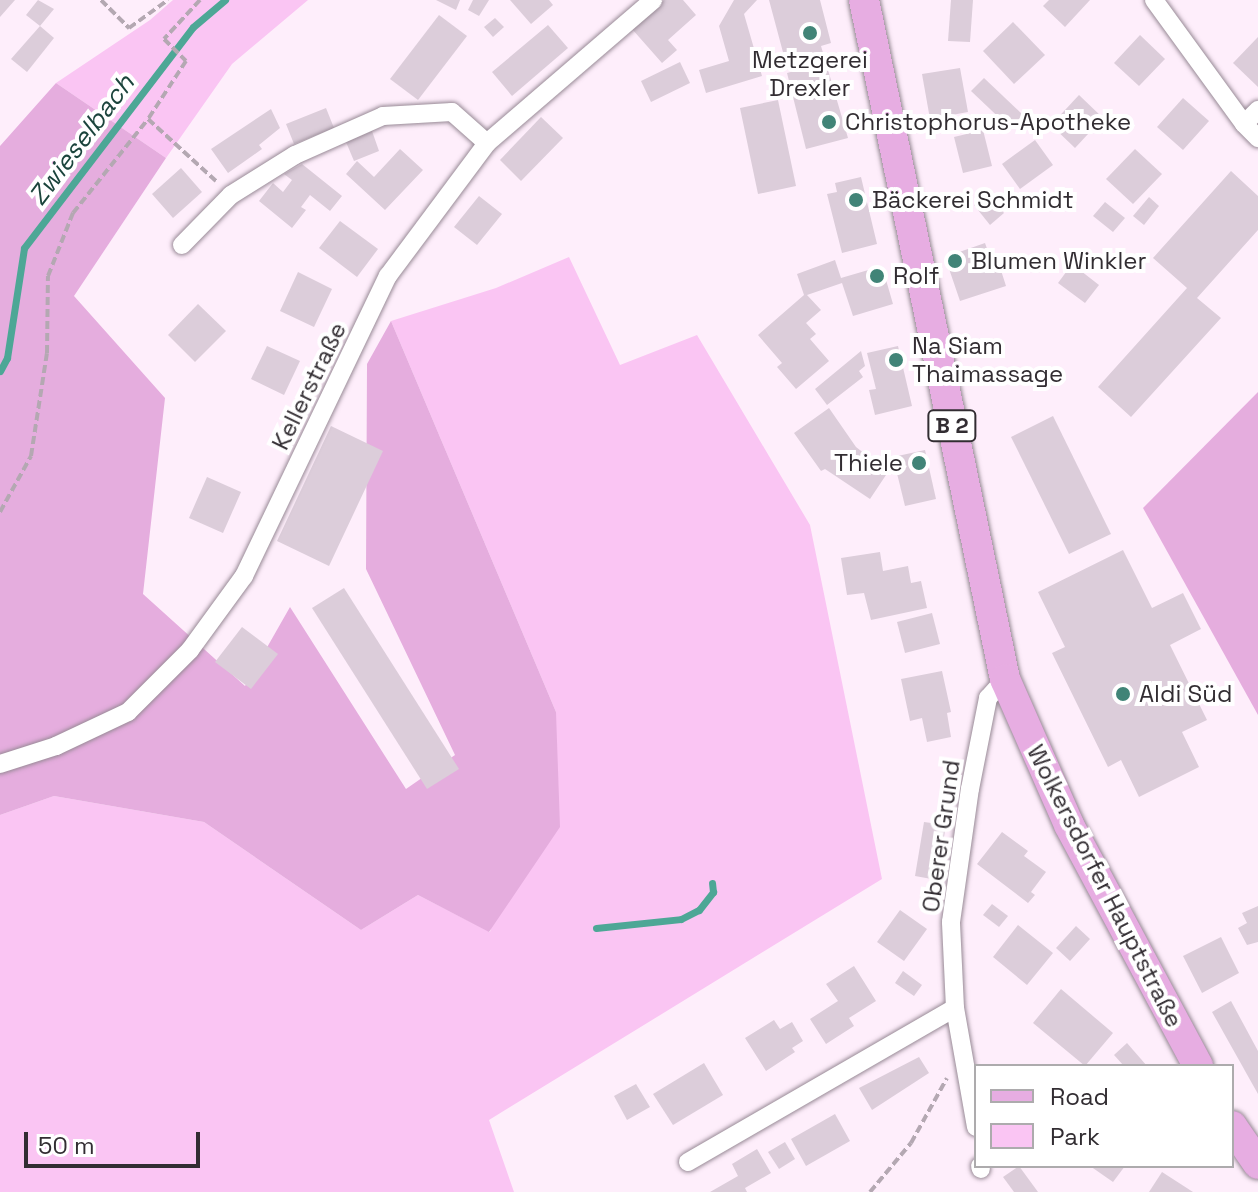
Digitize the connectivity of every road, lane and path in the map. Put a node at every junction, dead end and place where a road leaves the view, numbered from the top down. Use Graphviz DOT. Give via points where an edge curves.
graph roads {
  1 [pos="101,0"];
  2 [pos="168,0"];
  3 [pos="200,0"];
  4 [pos="653,0"];
  5 [pos="864,0"];
  6 [pos="1154,0"];
  7 [pos="1258,110"];
  8 [pos="148,119"];
  9 [pos="1244,124"];
  10 [pos="1258,138"];
  11 [pos="487,143"];
  12 [pos="231,195"];
  13 [pos="182,245"];
  14 [pos="0,512"];
  15 [pos="1005,679"];
  16 [pos="0,764"];
  17 [pos="955,1008"];
  18 [pos="963,1048"];
  19 [pos="1197,1064"];
  20 [pos="974,1115"];
  21 [pos="1234,1129"];
  22 [pos="688,1162"];
  23 [pos="1258,1164"];
  24 [pos="870,1192"];
  1 -- 2 [label="path" via="129,28"];
  3 -- 8 [label="path" via="164,39 186,61"];
  4 -- 11 [label="street, Kellerstraße"];
  5 -- 15 [label="main road, Wolkersdorfer Hauptstraße / B 2"];
  6 -- 9 [label="street"];
  7 -- 9 [label="street"];
  8 -- 12 [label="path"];
  8 -- 14 [label="path" via="73,213 48,276 47,353 31,456"];
  9 -- 10 [label="street"];
  11 -- 12 [label="street" via="452,112 383,116 295,155"];
  11 -- 16 [label="street, Kellerstraße" via="388,276 244,576 190,650 128,712 56,746"];
  12 -- 13 [label="street"];
  15 -- 17 [label="street, Oberer Grund" via="988,698 970,789 951,922"];
  15 -- 19 [label="main road, Wolkersdorfer Hauptstraße / B 2" via="1069,825"];
  17 -- 18 [label="street, Oberer Grund"];
  17 -- 22 [label="street"];
  18 -- 20 [label="street, Oberer Grund"];
  18 -- 24 [label="path" via="911,1143"];
  21 -- 23 [label="main road"];
}
